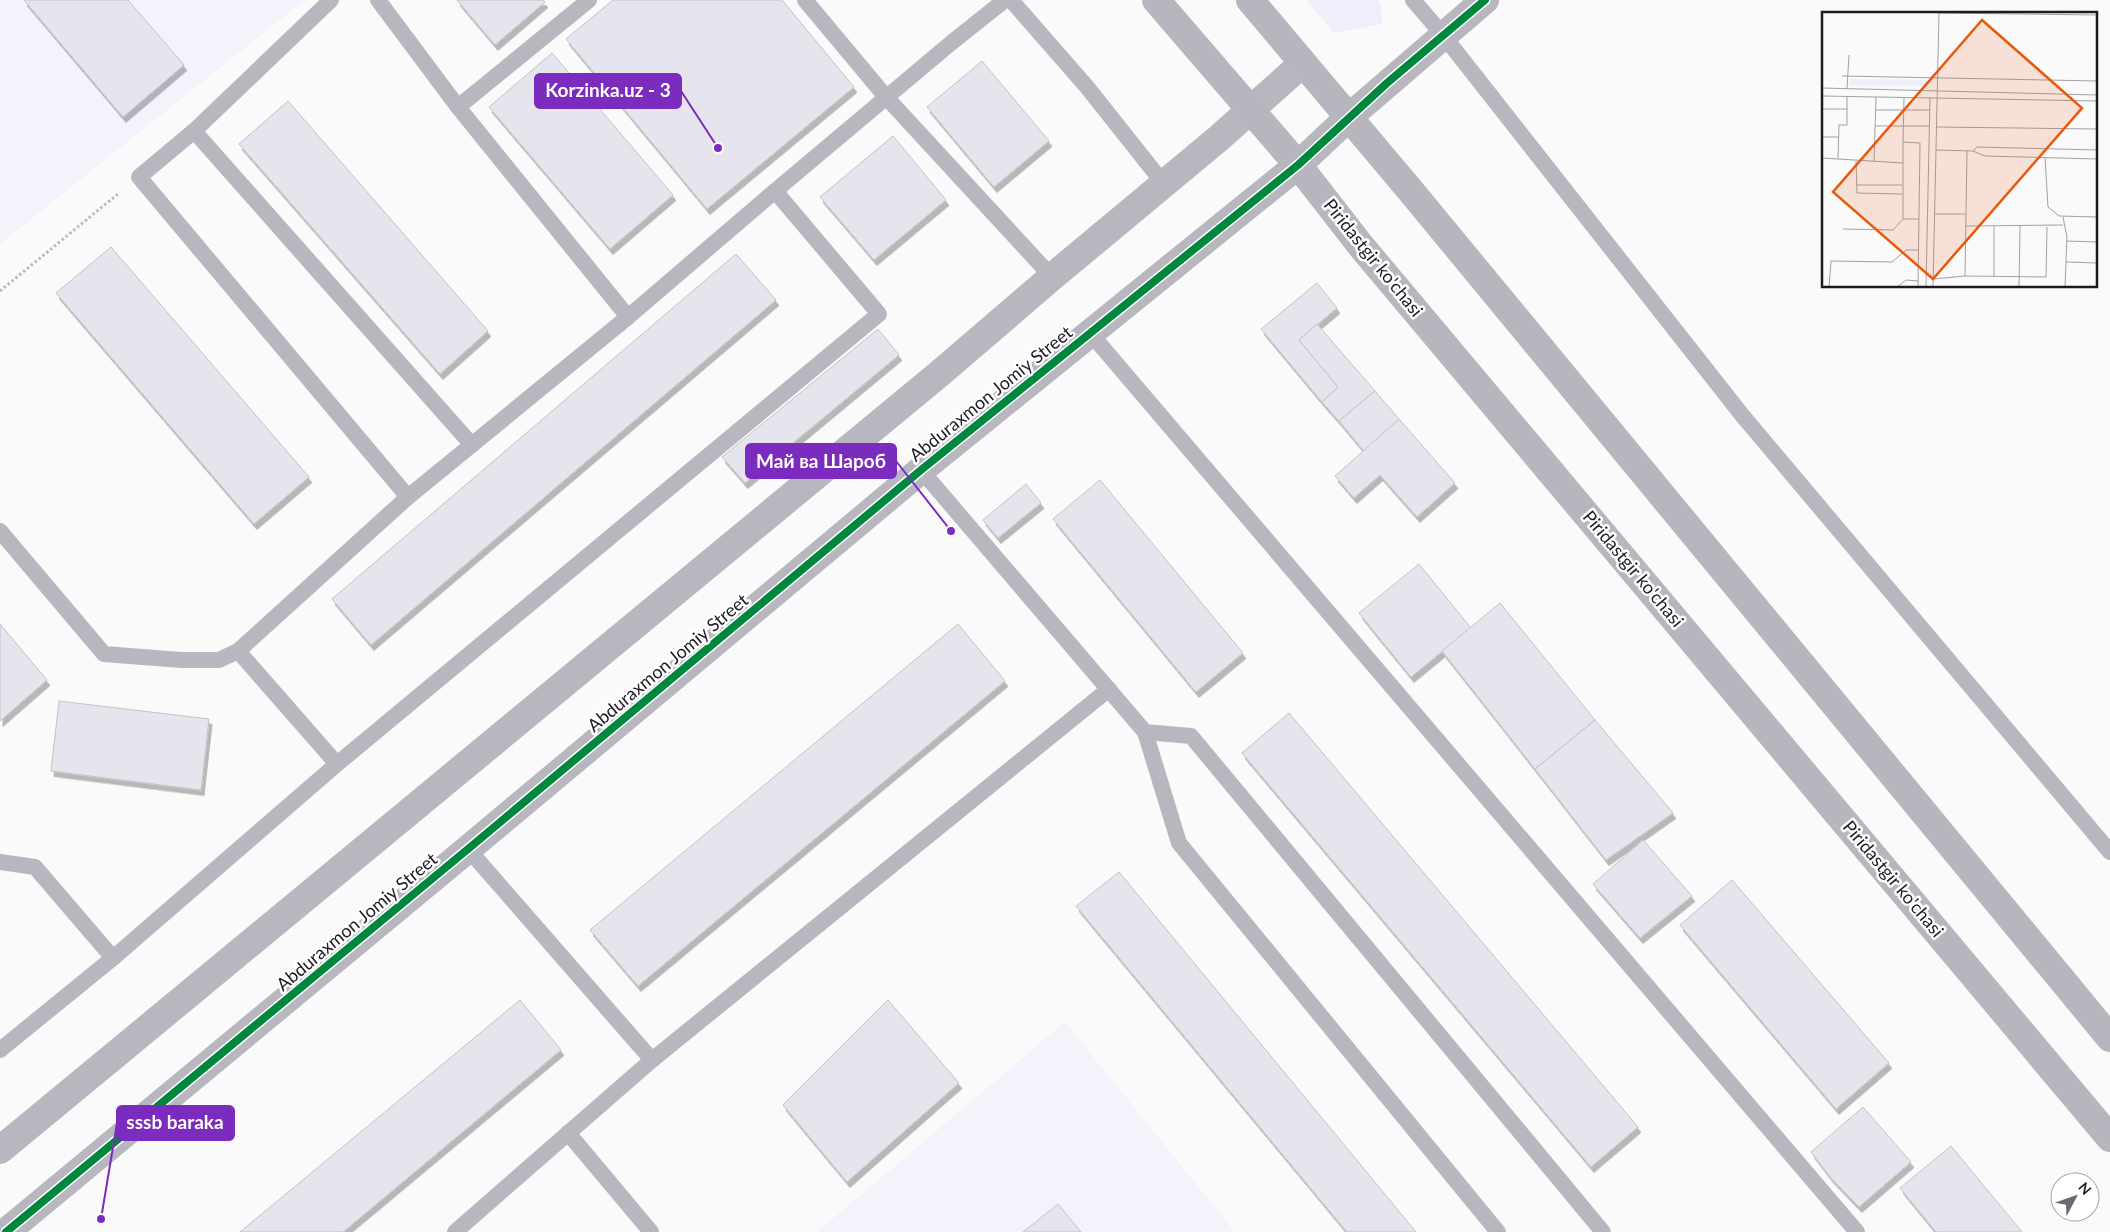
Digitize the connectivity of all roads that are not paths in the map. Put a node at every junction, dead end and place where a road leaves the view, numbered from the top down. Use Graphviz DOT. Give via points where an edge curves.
graph roads {
  1 [pos="331,0"];
  2 [pos="378,0"];
  3 [pos="589,0"];
  4 [pos="805,0"];
  5 [pos="1005,0"];
  6 [pos="1011,0"];
  7 [pos="1156,0"];
  8 [pos="1250,0"];
  9 [pos="1413,0"];
  10 [pos="1485,0"];
  11 [pos="1443,35"];
  12 [pos="1303,63"];
  13 [pos="886,97"];
  14 [pos="458,107"];
  15 [pos="1250,109"];
  16 [pos="1349,117"];
  17 [pos="194,131"];
  18 [pos="1298,165"];
  19 [pos="1164,184"];
  20 [pos="775,191"];
  21 [pos="1052,277"];
  22 [pos="628,317"];
  23 [pos="1091,334"];
  24 [pos="472,444"];
  25 [pos="921,470"];
  26 [pos="408,497"];
  27 [pos="0,531"];
  28 [pos="238,652"];
  29 [pos="1109,689"];
  30 [pos="1145,732"];
  31 [pos="337,764"];
  32 [pos="468,850"];
  33 [pos="2110,852"];
  34 [pos="0,862"];
  35 [pos="112,958"];
  36 [pos="2110,1038"];
  37 [pos="0,1050"];
  38 [pos="652,1060"];
  39 [pos="568,1133"];
  40 [pos="2110,1138"];
  41 [pos="0,1150"];
  42 [pos="6,1232"];
  43 [pos="455,1232"];
  44 [pos="651,1232"];
  45 [pos="1498,1232"];
  46 [pos="1603,1232"];
  47 [pos="1857,1232"];
  1 -- 17 [label="lane"];
  2 -- 14 [label="lane"];
  3 -- 14 [label="lane"];
  4 -- 13 [label="lane"];
  5 -- 13 [label="lane"];
  6 -- 19 [label="lane" via="1087,87"];
  7 -- 15 [label="main road, Piridastgir ko'chasi"];
  8 -- 12 [label="main road"];
  9 -- 11 [label="lane"];
  10 -- 11 [label="street, Abduraxmon Jomiy Street"];
  11 -- 16 [label="street, Abduraxmon Jomiy Street"];
  11 -- 33 [label="lane" via="1742,415"];
  12 -- 15 [label="street"];
  12 -- 16 [label="main road"];
  13 -- 20 [label="lane"];
  13 -- 21 [label="lane"];
  14 -- 22 [label="lane"];
  15 -- 18 [label="main road, Piridastgir ko'chasi"];
  15 -- 19 [label="street"];
  16 -- 18 [label="street, Abduraxmon Jomiy Street"];
  16 -- 36 [label="main road"];
  17 -- 24 [label="lane"];
  17 -- 26 [label="lane" via="139,177"];
  18 -- 23 [label="street, Abduraxmon Jomiy Street"];
  18 -- 40 [label="main road, Piridastgir ko'chasi" via="1361,246"];
  19 -- 21 [label="street"];
  20 -- 22 [label="lane"];
  20 -- 31 [label="lane" via="879,314"];
  21 -- 41 [label="street"];
  22 -- 24 [label="lane"];
  23 -- 25 [label="street, Abduraxmon Jomiy Street"];
  23 -- 47 [label="lane"];
  24 -- 26 [label="lane"];
  25 -- 29 [label="lane"];
  25 -- 32 [label="street, Abduraxmon Jomiy Street"];
  26 -- 28 [label="lane"];
  27 -- 28 [label="lane" via="104,654 219,660"];
  28 -- 31 [label="lane"];
  29 -- 30 [label="lane"];
  29 -- 38 [label="lane"];
  30 -- 45 [label="lane" via="1179,844"];
  30 -- 46 [label="lane" via="1191,736"];
  31 -- 35 [label="lane"];
  32 -- 38 [label="lane"];
  32 -- 42 [label="street, Abduraxmon Jomiy Street"];
  34 -- 35 [label="lane" via="35,867"];
  35 -- 37 [label="lane"];
  38 -- 39 [label="lane"];
  39 -- 43 [label="lane"];
  39 -- 44 [label="lane"];
}
